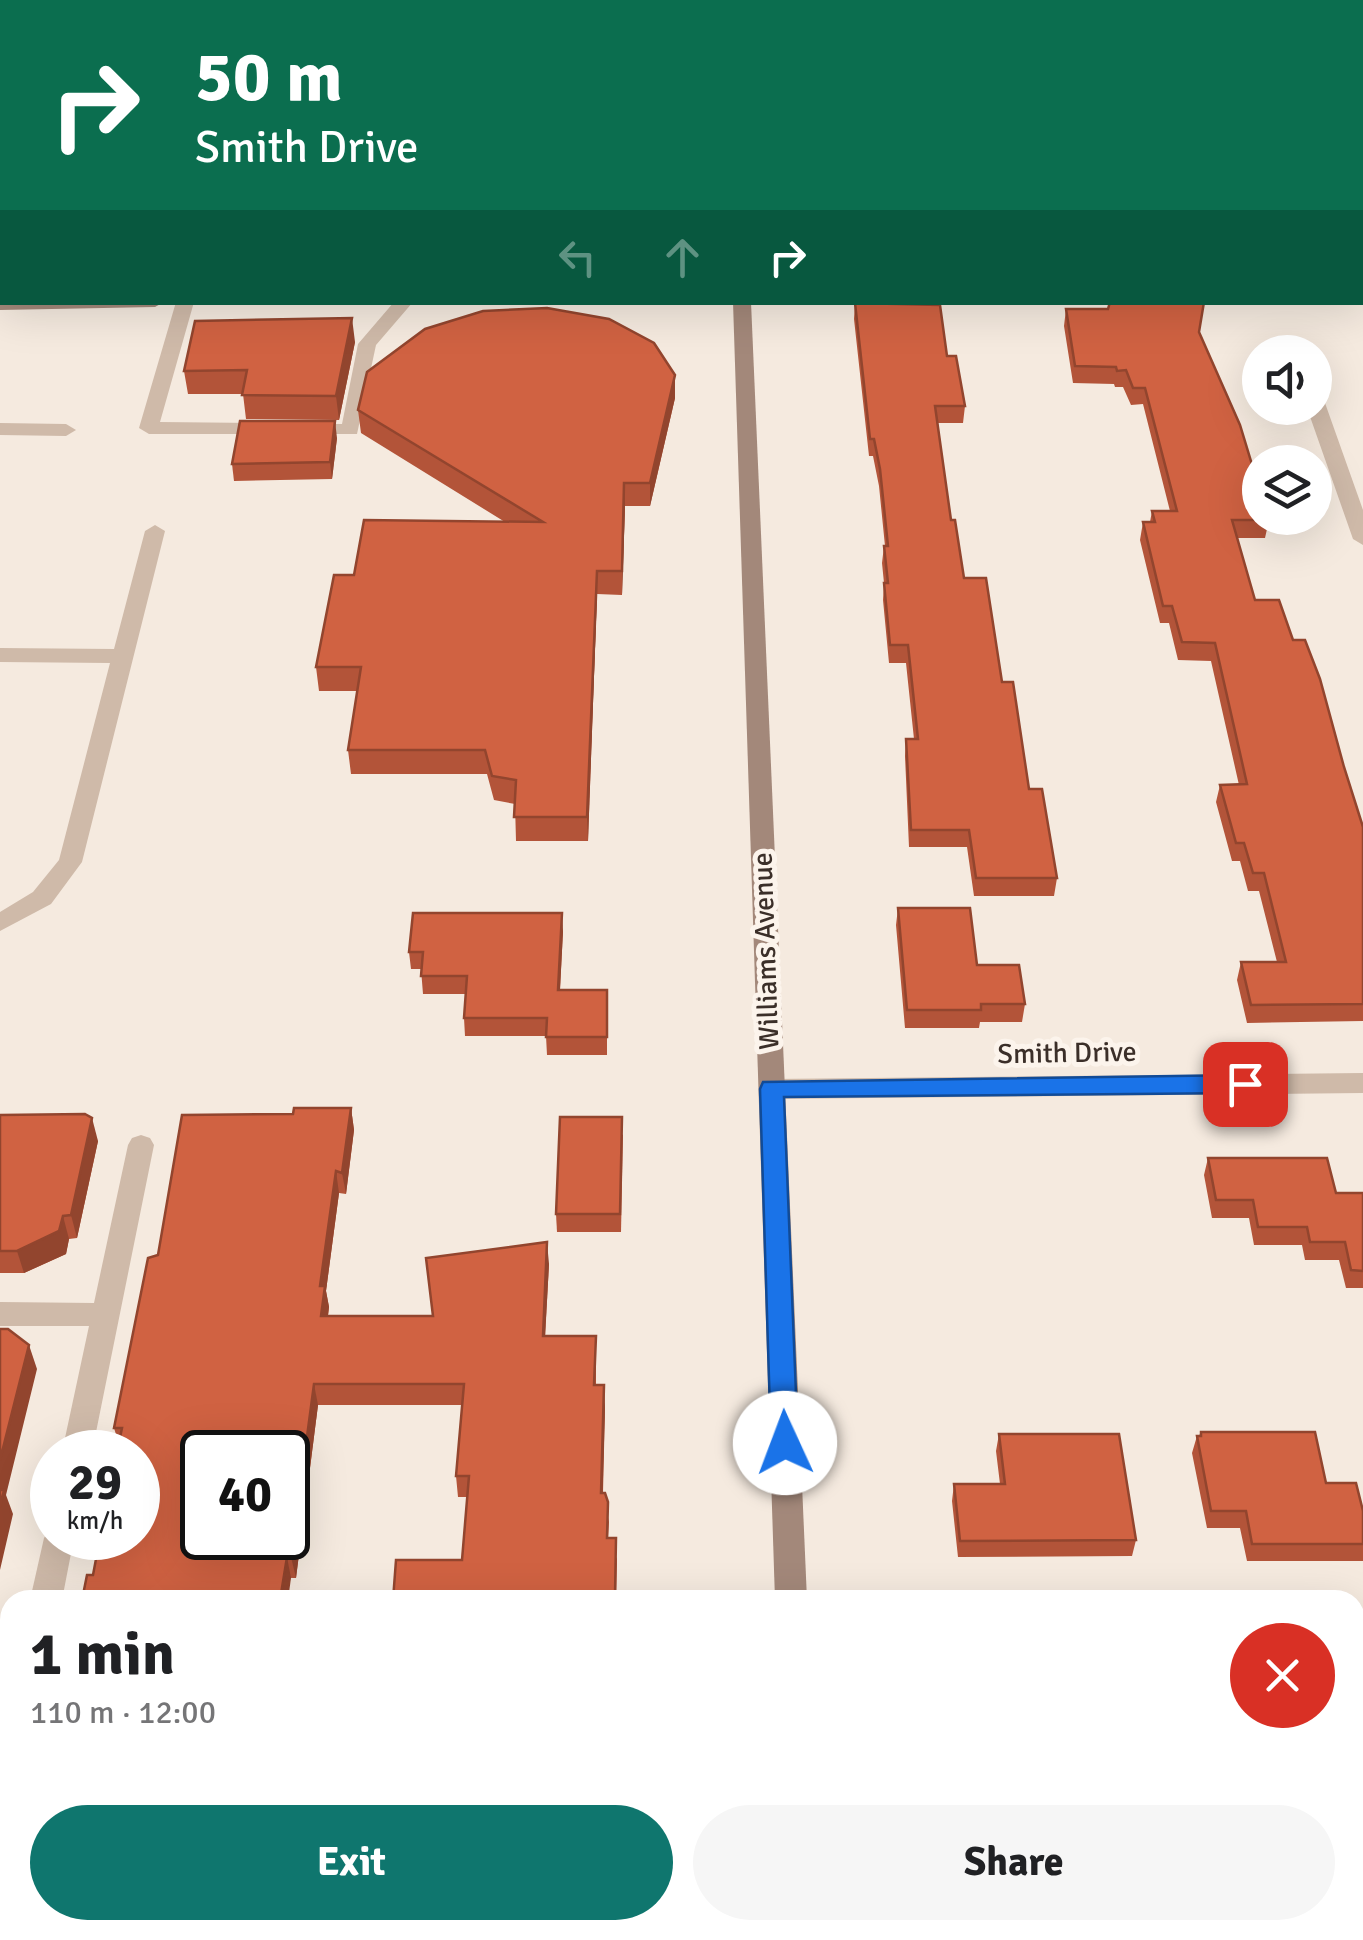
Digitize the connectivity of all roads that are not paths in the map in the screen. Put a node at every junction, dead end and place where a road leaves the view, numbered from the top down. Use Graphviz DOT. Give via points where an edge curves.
graph roads {
  1 [pos="185,305"];
  2 [pos="401,305"];
  3 [pos="742,305"];
  4 [pos="1323,425"];
  5 [pos="0,430"];
  6 [pos="66,430"];
  7 [pos="155,531"];
  8 [pos="1363,539"];
  9 [pos="0,656"];
  10 [pos="123,656"];
  11 [pos="0,923"];
  12 [pos="1363,1083"];
  13 [pos="772,1089"];
  14 [pos="141,1145"];
  15 [pos="0,1314"];
  16 [pos="106,1315"];
  17 [pos="82,1430"];
  18 [pos="54,1560"];
  19 [pos="48,1590"];
  20 [pos="791,1590"];
  1 -- 2 [label="street" via="149,428 350,430 367,344"];
  3 -- 13 [label="street, Williams Avenue"];
  4 -- 8 [label="street"];
  5 -- 6 [label="street"];
  7 -- 10 [label="street"];
  9 -- 10 [label="street"];
  10 -- 11 [label="street" via="70,862 42,898"];
  12 -- 13 [label="street, Smith Drive"];
  13 -- 20 [label="street, Williams Avenue"];
  14 -- 16 [label="street"];
  15 -- 16 [label="street"];
  16 -- 17 [label="street"];
  18 -- 19 [label="street"];
}
